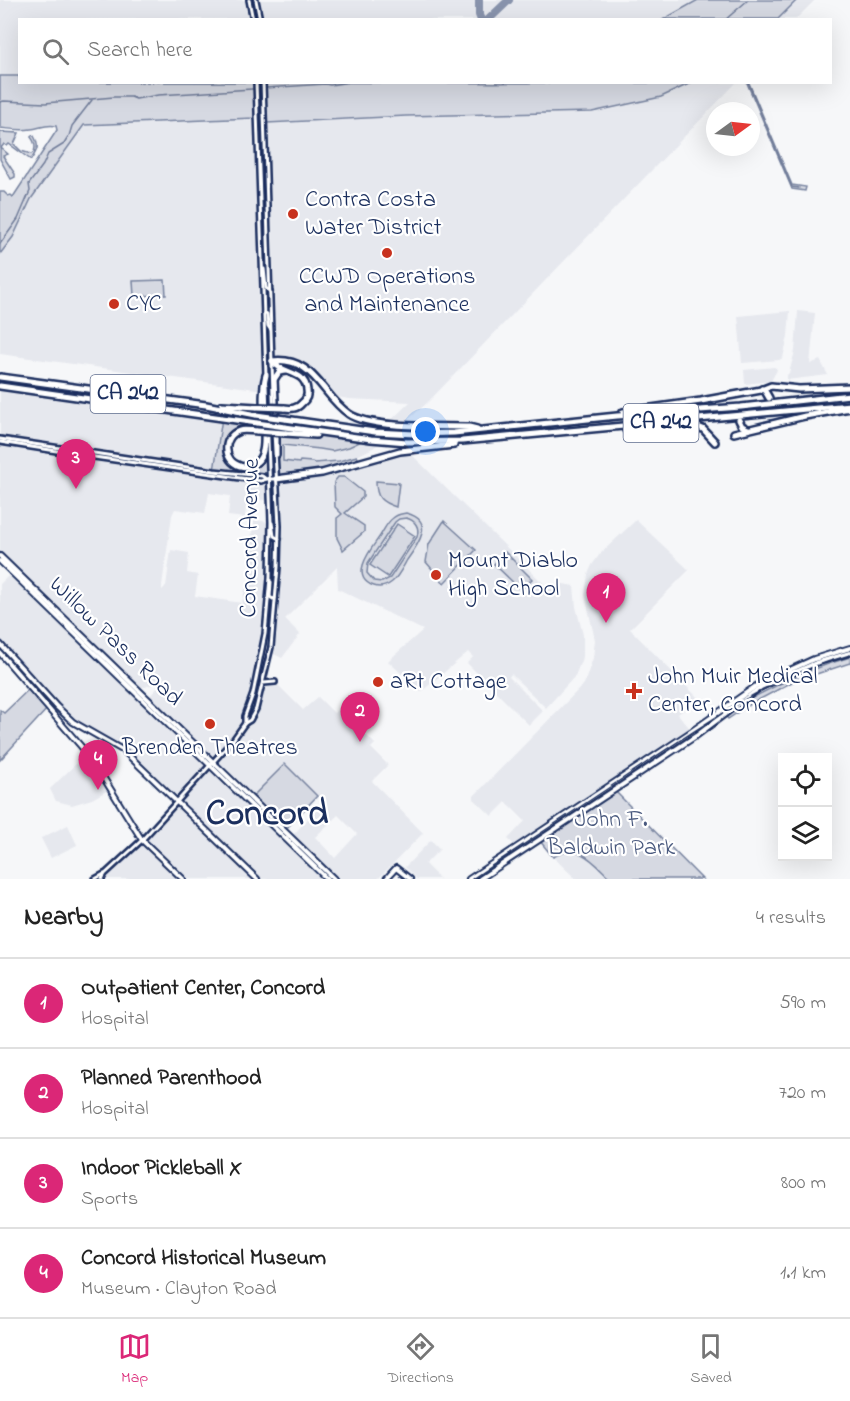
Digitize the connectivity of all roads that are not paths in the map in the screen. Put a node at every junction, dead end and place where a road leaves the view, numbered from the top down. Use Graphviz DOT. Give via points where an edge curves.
graph roads {
  1 [pos="249,0"];
  2 [pos="256,0"];
  3 [pos="253,18"];
  4 [pos="260,18"];
  5 [pos="256,84"];
  6 [pos="263,84"];
  7 [pos="262,267"];
  8 [pos="270,292"];
  9 [pos="264,312"];
  10 [pos="271,330"];
  11 [pos="270,363"];
  12 [pos="288,371"];
  13 [pos="266,375"];
  14 [pos="0,377"];
  15 [pos="275,378"];
  16 [pos="0,386"];
  17 [pos="850,387"];
  18 [pos="762,389"];
  19 [pos="850,395"];
  20 [pos="769,398"];
  21 [pos="206,405"];
  22 [pos="850,406"];
  23 [pos="617,416"];
  24 [pos="740,420"];
  25 [pos="748,429"];
  26 [pos="285,430"];
  27 [pos="478,430"];
  28 [pos="588,430"];
  29 [pos="734,433"];
  30 [pos="0,441"];
  31 [pos="462,441"];
  32 [pos="715,442"];
  33 [pos="275,460"];
  34 [pos="271,479"];
  35 [pos="271,522"];
  36 [pos="279,539"];
  37 [pos="0,556"];
  38 [pos="0,561"];
  39 [pos="270,578"];
  40 [pos="276,598"];
  41 [pos="0,644"];
  42 [pos="850,648"];
  43 [pos="0,653"];
  44 [pos="850,653"];
  45 [pos="275,682"];
  46 [pos="262,685"];
  47 [pos="245,723"];
  48 [pos="212,763"];
  49 [pos="595,795"];
  50 [pos="598,801"];
  51 [pos="177,802"];
  52 [pos="142,840"];
  53 [pos="105,874"];
  54 [pos="95,879"];
  55 [pos="102,879"];
  56 [pos="183,879"];
  57 [pos="257,879"];
  58 [pos="327,879"];
  59 [pos="334,879"];
  60 [pos="386,879"];
  61 [pos="410,879"];
  62 [pos="469,879"];
  63 [pos="480,879"];
  1 -- 3 [label="main road"];
  2 -- 4 [label="main road"];
  5 -- 7 [label="main road, Concord Avenue"];
  6 -- 8 [label="main road, Concord Avenue"];
  7 -- 8 [label="main road"];
  7 -- 9 [label="main road, Concord Avenue"];
  8 -- 10 [label="main road, Concord Avenue"];
  9 -- 10 [label="main road"];
  9 -- 11 [label="main road, Concord Avenue"];
  10 -- 11 [label="main road, Concord Avenue"];
  11 -- 12 [label="highway"];
  11 -- 13 [label="main road, Concord Avenue"];
  11 -- 15 [label="main road, Concord Avenue"];
  11 -- 27 [label="highway" via="286,361 303,368 352,417 371,423"];
  11 -- 33 [label="main road, Concord Avenue"];
  12 -- 15 [label="highway" via="279,372"];
  12 -- 21 [label="highway, bridge" via="299,375 307,389 297,407"];
  13 -- 26 [label="highway, bridge" via="263,386 264,444 262,456 245,467 233,463 226,451 229,438 237,431 257,431"];
  13 -- 34 [label="main road, Concord Avenue"];
  14 -- 21 [label="highway, CA 242"];
  15 -- 33 [label="main road, Concord Avenue"];
  16 -- 26 [label="highway, CA 242, bridge"];
  17 -- 18 [label="highway"];
  18 -- 20 [label="highway"];
  18 -- 23 [label="highway" via="621,412"];
  19 -- 23 [label="highway, CA 242"];
  21 -- 27 [label="highway, CA 242, bridge" via="365,431 454,434"];
  22 -- 25 [label="highway"];
  22 -- 28 [label="highway, CA 242"];
  23 -- 27 [label="highway, CA 242"];
  24 -- 25 [label="highway"];
  25 -- 29 [label="highway"];
  26 -- 31 [label="highway, CA 242" via="406,442"];
  28 -- 31 [label="highway, CA 242"];
  28 -- 32 [label="highway" via="693,425"];
  30 -- 34 [label="main road" via="223,476"];
  31 -- 34 [label="highway" via="399,451 322,473"];
  33 -- 34 [label="main road, Concord Avenue"];
  34 -- 35 [label="main road, Concord Avenue"];
  34 -- 36 [label="main road, Concord Avenue"];
  35 -- 36 [label="main road" via="274,536"];
  35 -- 39 [label="main road, Concord Avenue"];
  36 -- 40 [label="main road, Concord Avenue"];
  37 -- 48 [label="main road, Willow Pass Road"];
  38 -- 48 [label="main road, Willow Pass Road"];
  39 -- 40 [label="main road" via="270,597"];
  39 -- 47 [label="main road, Concord Avenue" via="265,634"];
  40 -- 46 [label="main road, Concord Avenue"];
  41 -- 51 [label="main road" via="73,722 124,751"];
  42 -- 49 [label="main road" via="814,659 759,684"];
  43 -- 52 [label="main road" via="92,759"];
  44 -- 50 [label="main road" via="761,687"];
  45 -- 46 [label="main road"];
  46 -- 47 [label="main road, Concord Avenue" via="256,709"];
  47 -- 48 [label="main road"];
  48 -- 51 [label="main road"];
  48 -- 58 [label="main road, Willow Pass Road"];
  48 -- 59 [label="main road, Willow Pass Road"];
  49 -- 50 [label="main road"];
  49 -- 62 [label="main road"];
  50 -- 63 [label="main road"];
  51 -- 52 [label="main road"];
  51 -- 57 [label="main road"];
  52 -- 53 [label="main road"];
  52 -- 56 [label="main road"];
  53 -- 54 [label="main road"];
  53 -- 55 [label="main road"];
  60 -- 61 [label="main road" via="396,868"];
}
